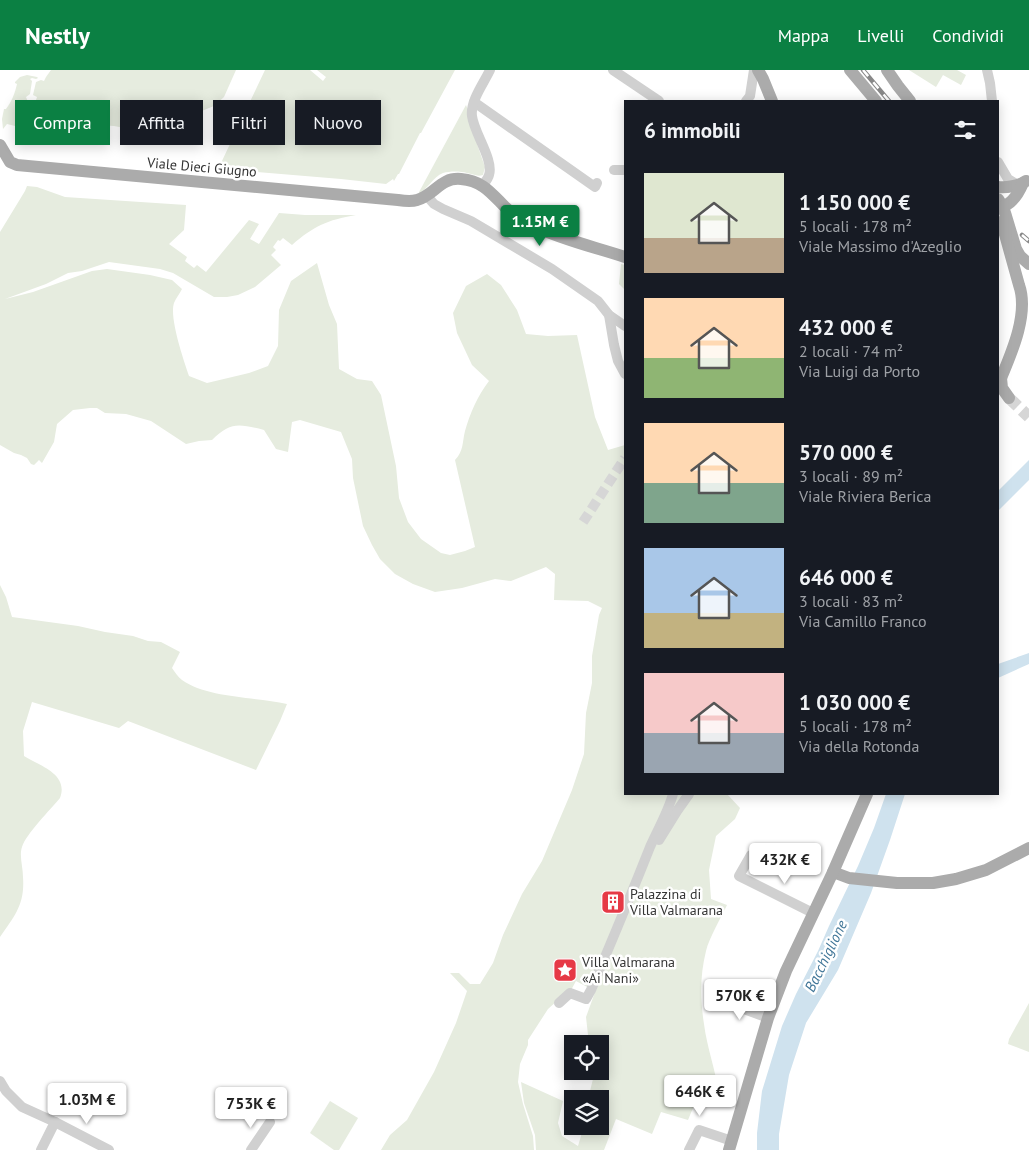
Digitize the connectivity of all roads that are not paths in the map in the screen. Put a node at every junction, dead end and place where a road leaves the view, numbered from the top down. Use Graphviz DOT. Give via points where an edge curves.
graph roads {
  1 [pos="490,70"];
  2 [pos="613,70"];
  3 [pos="850,70"];
  4 [pos="882,70"];
  5 [pos="887,70"];
  6 [pos="987,70"];
  7 [pos="759,71"];
  8 [pos="898,86"];
  9 [pos="658,100"];
  10 [pos="747,100"];
  11 [pos="772,100"];
  12 [pos="875,100"];
  13 [pos="909,100"];
  14 [pos="992,100"];
  15 [pos="474,102"];
  16 [pos="0,145"];
  17 [pos="999,164"];
  18 [pos="1023,182"];
  19 [pos="597,183"];
  20 [pos="483,185"];
  21 [pos="999,187"];
  22 [pos="427,196"];
  23 [pos="1003,204"];
  24 [pos="999,224"];
  25 [pos="624,257"];
  26 [pos="1029,264"];
  27 [pos="1029,272"];
  28 [pos="1022,293"];
  29 [pos="609,315"];
  30 [pos="624,325"];
  31 [pos="624,372"];
  32 [pos="999,380"];
  33 [pos="1005,397"];
  34 [pos="673,795"];
  35 [pos="689,795"];
  36 [pos="867,795"];
  37 [pos="1029,848"];
  38 [pos="648,854"];
  39 [pos="751,855"];
  40 [pos="833,872"];
  41 [pos="813,913"];
  42 [pos="720,1000"];
  43 [pos="559,1003"];
  44 [pos="768,1018"];
  45 [pos="0,1081"];
  46 [pos="55,1122"];
  47 [pos="270,1122"];
  48 [pos="731,1145"];
  49 [pos="41,1150"];
  50 [pos="109,1150"];
  51 [pos="251,1150"];
  52 [pos="689,1150"];
  1 -- 15 [label="street"];
  2 -- 9 [label="street"];
  3 -- 12 [label="main road"];
  4 -- 8 [label="main road"];
  5 -- 8 [label="main road"];
  6 -- 14 [label="street"];
  7 -- 10 [label="street"];
  7 -- 11 [label="main road"];
  8 -- 13 [label="main road"];
  15 -- 19 [label="street" via="595,187"];
  15 -- 20 [label="street" via="472,115 490,165 489,176"];
  16 -- 22 [label="main road, Viale Dieci Giugno" via="10,162 17,165 412,201"];
  17 -- 18 [label="street" via="1011,182"];
  18 -- 21 [label="main road"];
  18 -- 23 [label="main road"];
  20 -- 22 [label="main road" via="453,179"];
  20 -- 25 [label="main road" via="506,208 533,226"];
  22 -- 29 [label="street" via="439,206 552,269 598,301"];
  23 -- 26 [label="main road" via="1016,249"];
  24 -- 28 [label="main road"];
  27 -- 28 [label="main road" via="1021,272"];
  28 -- 32 [label="main road" via="1024,306 1017,338"];
  29 -- 30 [label="street"];
  29 -- 31 [label="street" via="618,361"];
  32 -- 33 [label="main road"];
  34 -- 38 [label="street"];
  35 -- 38 [label="street"];
  36 -- 40 [label="main road"];
  37 -- 40 [label="main road" via="986,870 933,883 849,878"];
  38 -- 43 [label="street" via="586,999 570,993"];
  39 -- 41 [label="street" via="739,876"];
  40 -- 41 [label="main road"];
  41 -- 44 [label="main road"];
  42 -- 44 [label="street"];
  44 -- 48 [label="main road"];
  45 -- 46 [label="street" via="22,1107"];
  46 -- 49 [label="street"];
  46 -- 50 [label="street"];
  47 -- 51 [label="street"];
  48 -- 52 [label="street" via="698,1130"];
}
